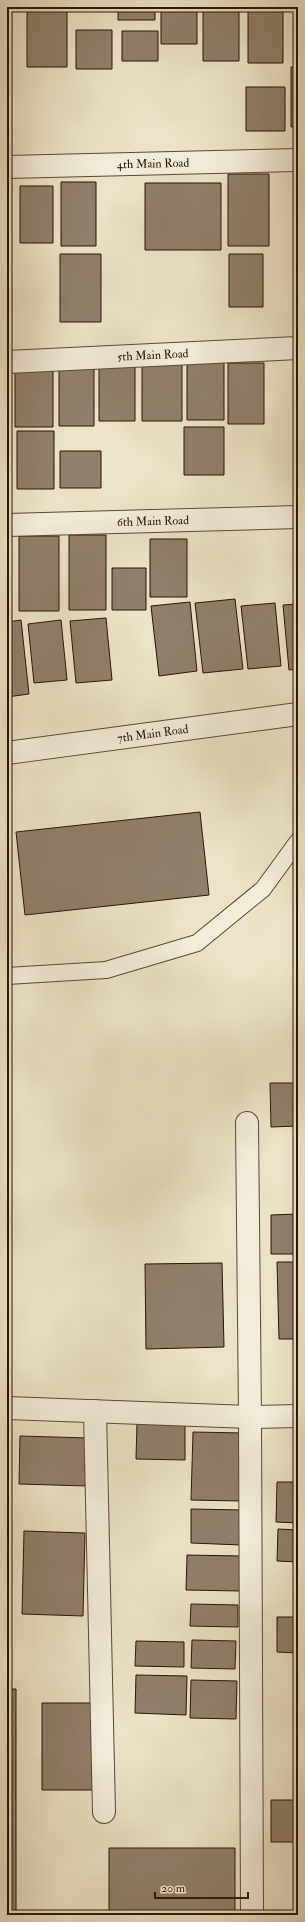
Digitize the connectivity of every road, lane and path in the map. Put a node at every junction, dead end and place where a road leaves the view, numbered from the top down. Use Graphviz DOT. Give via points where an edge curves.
graph roads {
  1 [pos="298,160"];
  2 [pos="7,167"];
  3 [pos="298,348"];
  4 [pos="7,362"];
  5 [pos="298,517"];
  6 [pos="7,524"];
  7 [pos="298,714"];
  8 [pos="7,753"];
  9 [pos="298,841"];
  10 [pos="7,976"];
  11 [pos="247,1123"];
  12 [pos="7,1408"];
  13 [pos="95,1411"];
  14 [pos="250,1416"];
  15 [pos="298,1416"];
  16 [pos="104,1812"];
  17 [pos="252,1915"];
  1 -- 2 [label="street, 4th Main Road"];
  3 -- 4 [label="street, 5th Main Road"];
  5 -- 6 [label="street, 6th Main Road"];
  7 -- 8 [label="street, 7th Main Road"];
  9 -- 10 [label="lane" via="263,889 197,943 106,970"];
  11 -- 14 [label="street"];
  12 -- 13 [label="street"];
  13 -- 14 [label="street"];
  13 -- 16 [label="street"];
  14 -- 15 [label="street"];
  14 -- 17 [label="street"];
}
